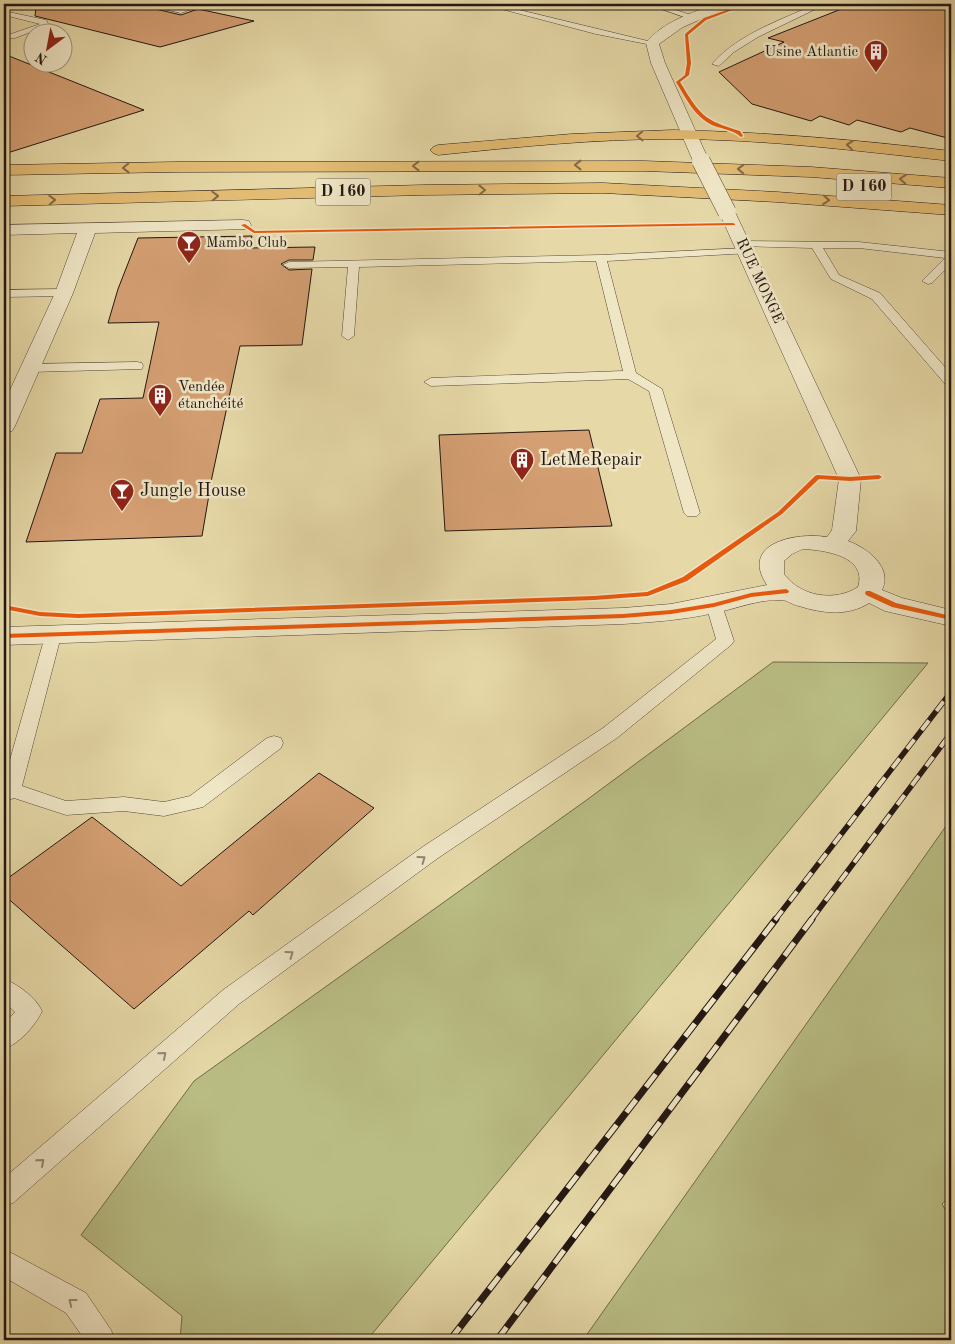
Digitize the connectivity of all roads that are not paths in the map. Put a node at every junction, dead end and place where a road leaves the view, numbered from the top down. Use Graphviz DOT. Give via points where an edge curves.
graph roads {
  1 [pos="36,4"];
  2 [pos="148,4"];
  3 [pos="201,4"];
  4 [pos="487,4"];
  5 [pos="651,4"];
  6 [pos="727,4"];
  7 [pos="822,4"];
  8 [pos="22,8"];
  9 [pos="4,13"];
  10 [pos="693,17"];
  11 [pos="4,36"];
  12 [pos="652,42"];
  13 [pos="716,64"];
  14 [pos="689,135"];
  15 [pos="951,156"];
  16 [pos="175,167"];
  17 [pos="4,170"];
  18 [pos="951,183"];
  19 [pos="4,188"];
  20 [pos="951,195"];
  21 [pos="777,196"];
  22 [pos="4,201"];
  23 [pos="410,206"];
  24 [pos="951,210"];
  25 [pos="4,216"];
  26 [pos="246,218"];
  27 [pos="88,228"];
  28 [pos="4,230"];
  29 [pos="816,245"];
  30 [pos="744,247"];
  31 [pos="951,257"];
  32 [pos="601,258"];
  33 [pos="354,264"];
  34 [pos="289,266"];
  35 [pos="928,281"];
  36 [pos="64,293"];
  37 [pos="4,294"];
  38 [pos="348,336"];
  39 [pos="137,366"];
  40 [pos="30,368"];
  41 [pos="630,375"];
  42 [pos="431,382"];
  43 [pos="951,382"];
  44 [pos="4,426"];
  45 [pos="692,513"];
  46 [pos="833,545"];
  47 [pos="786,591"];
  48 [pos="868,593"];
  49 [pos="714,605"];
  50 [pos="951,618"];
  51 [pos="4,636"];
  52 [pos="53,636"];
  53 [pos="274,743"];
  54 [pos="7,792"];
  55 [pos="4,989"];
  56 [pos="4,1039"];
  57 [pos="4,1194"];
  58 [pos="4,1262"];
  59 [pos="101,1340"];
  1 -- 8 [label="lane"];
  2 -- 3 [label="lane" via="181,11"];
  4 -- 12 [label="lane" via="596,32"];
  5 -- 10 [label="lane"];
  6 -- 10 [label="street"];
  7 -- 13 [label="lane" via="755,35"];
  9 -- 11 [label="lane" via="45,25"];
  10 -- 12 [label="street" via="666,30"];
  12 -- 14 [label="street, RUE MONGE"];
  15 -- 14 [label="highway, one-way" via="814,141"];
  14 -- 16 [label="highway, one-way" via="520,142 350,157"];
  14 -- 30 [label="street, RUE MONGE, bridge"];
  16 -- 17 [label="highway, one-way"];
  18 -- 16 [label="highway, one-way" via="811,172 644,166"];
  19 -- 20 [label="highway, D 160" via="601,176"];
  22 -- 21 [label="highway, D 160, one-way" via="603,188"];
  21 -- 23 [label="highway" via="689,202"];
  21 -- 24 [label="highway, D 160, one-way"];
  25 -- 26 [label="highway"];
  26 -- 27 [label="street"];
  27 -- 28 [label="street"];
  27 -- 36 [label="street"];
  29 -- 30 [label="lane"];
  29 -- 31 [label="lane" via="859,245"];
  29 -- 43 [label="lane" via="834,276 876,296"];
  30 -- 32 [label="lane"];
  30 -- 46 [label="street, RUE MONGE" via="850,479 844,531"];
  31 -- 35 [label="lane"];
  32 -- 33 [label="lane"];
  32 -- 41 [label="lane"];
  33 -- 34 [label="lane"];
  33 -- 38 [label="lane"];
  36 -- 37 [label="lane"];
  36 -- 40 [label="street"];
  39 -- 40 [label="lane"];
  40 -- 44 [label="street"];
  41 -- 42 [label="lane"];
  41 -- 45 [label="lane" via="655,389"];
  46 -- 47 [label="street" via="801,542 777,552 771,561 771,571"];
  46 -- 48 [label="street" via="860,557 868,566 872,584"];
  47 -- 48 [label="street" via="814,603 830,604 845,603"];
  47 -- 49 [label="street" via="750,595"];
  48 -- 50 [label="street" via="894,605"];
  49 -- 52 [label="street" via="623,616"];
  57 -- 49 [label="lane, one-way" via="231,997 431,852 610,733 725,641"];
  51 -- 52 [label="street"];
  52 -- 54 [label="lane"];
  53 -- 54 [label="lane" via="196,802 164,809 124,804 66,808"];
  55 -- 56 [label="lane" via="30,1010"];
  59 -- 58 [label="lane, one-way" via="76,1303"];
}
